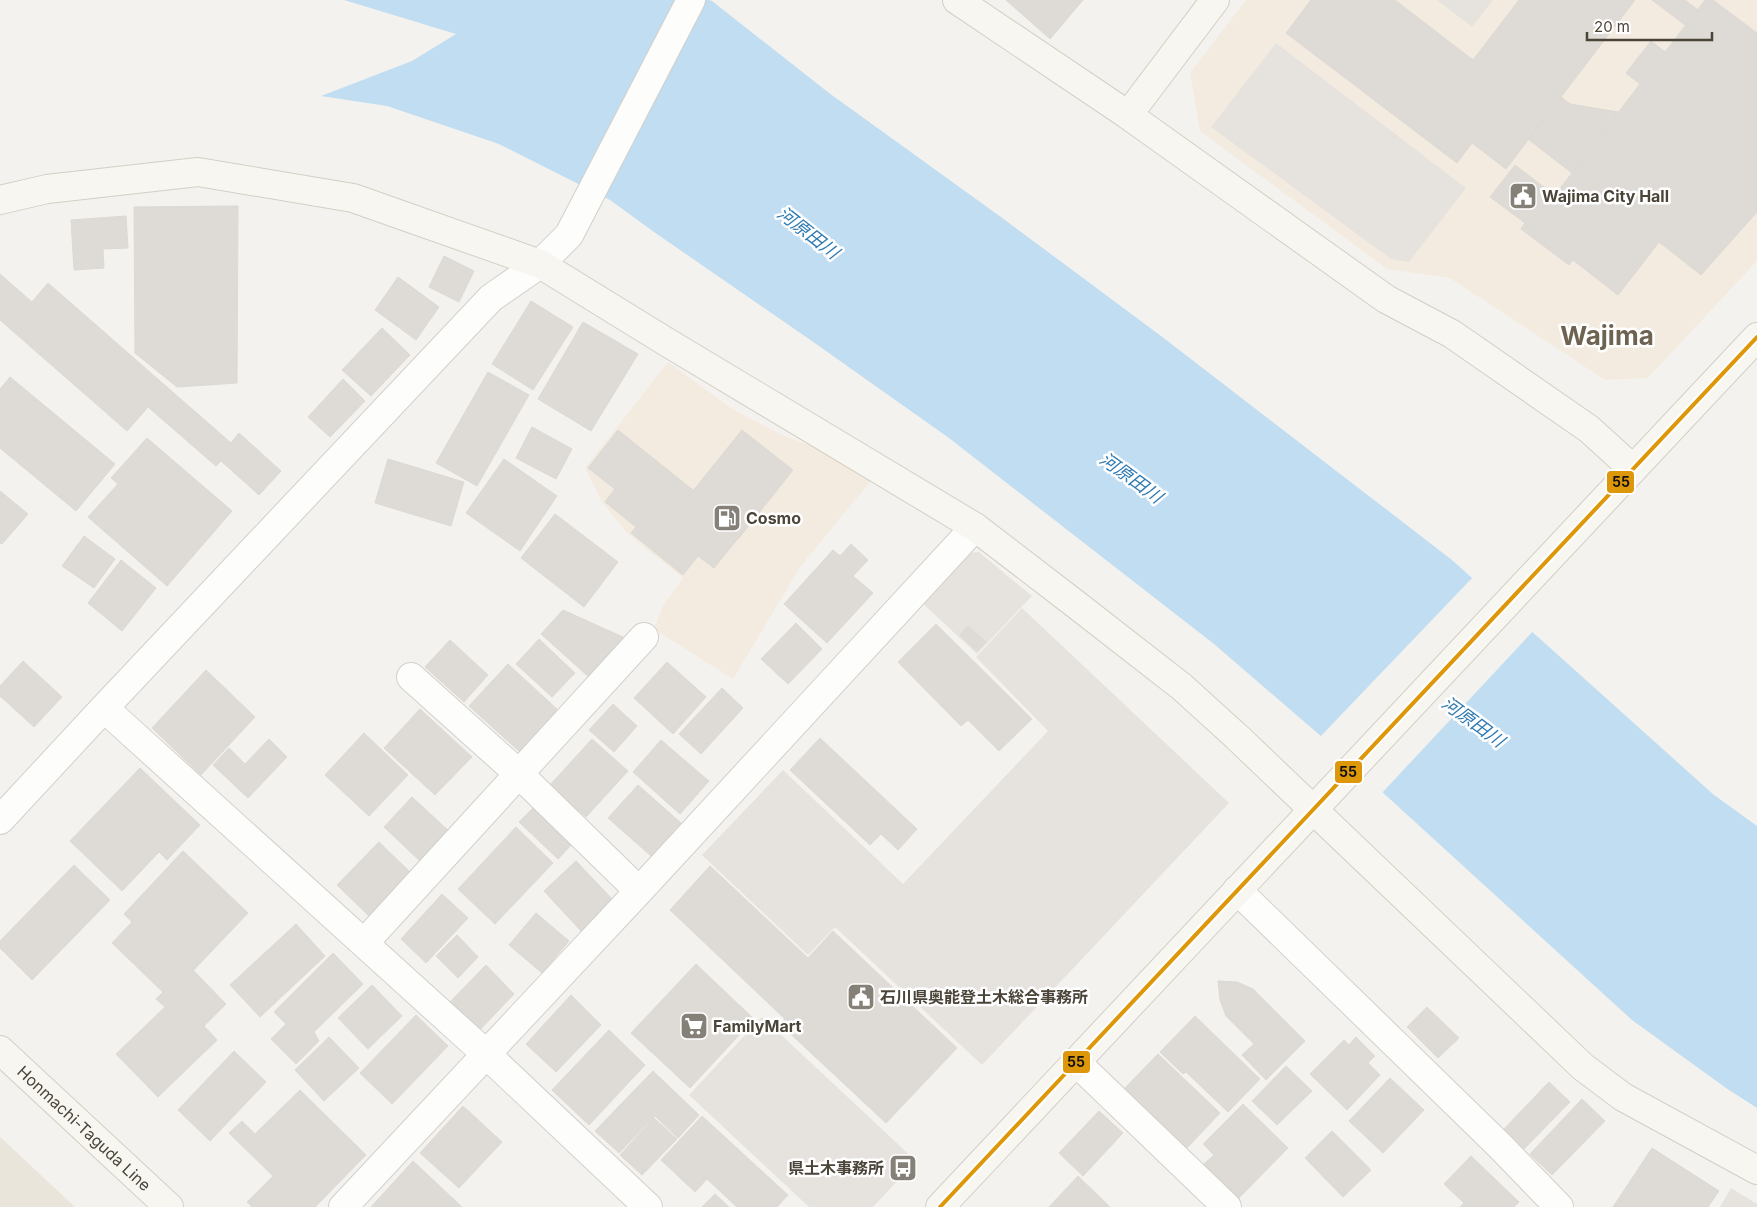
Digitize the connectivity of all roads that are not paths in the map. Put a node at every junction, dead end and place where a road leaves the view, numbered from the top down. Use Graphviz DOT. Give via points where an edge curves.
graph roads {
  1 [pos="690,0"];
  2 [pos="957,0"];
  3 [pos="1215,0"];
  4 [pos="1128,115"];
  5 [pos="0,200"];
  6 [pos="540,264"];
  7 [pos="1757,337"];
  8 [pos="1633,469"];
  9 [pos="975,527"];
  10 [pos="644,636"];
  11 [pos="411,677"];
  12 [pos="104,708"];
  13 [pos="519,774"];
  14 [pos="1314,809"];
  15 [pos="0,820"];
  16 [pos="1237,890"];
  17 [pos="639,891"];
  18 [pos="364,943"];
  19 [pos="0,1050"];
  20 [pos="485,1053"];
  21 [pos="1076,1062"];
  22 [pos="1757,1170"];
  23 [pos="169,1207"];
  24 [pos="343,1207"];
  25 [pos="648,1207"];
  26 [pos="940,1207"];
  27 [pos="1227,1207"];
  28 [pos="1559,1207"];
  1 -- 6 [label="street" via="569,236"];
  2 -- 4 [label="street"];
  3 -- 4 [label="street"];
  4 -- 8 [label="street" via="1386,299 1452,334 1589,429"];
  5 -- 6 [label="street" via="47,189 198,172 353,198"];
  6 -- 9 [label="street"];
  6 -- 12 [label="street" via="491,298"];
  7 -- 8 [label="street"];
  8 -- 14 [label="street"];
  9 -- 14 [label="street" via="1182,687"];
  9 -- 17 [label="street"];
  10 -- 13 [label="street"];
  11 -- 13 [label="street"];
  12 -- 15 [label="street"];
  12 -- 18 [label="street"];
  13 -- 17 [label="street"];
  13 -- 18 [label="street"];
  14 -- 16 [label="street"];
  14 -- 22 [label="street" via="1583,1067 1623,1097"];
  16 -- 21 [label="street"];
  16 -- 28 [label="street"];
  17 -- 20 [label="street"];
  18 -- 20 [label="street"];
  19 -- 23 [label="street, Honmachi-Taguda Line"];
  20 -- 24 [label="street"];
  20 -- 25 [label="street"];
  21 -- 26 [label="street"];
  21 -- 27 [label="street"];
}
